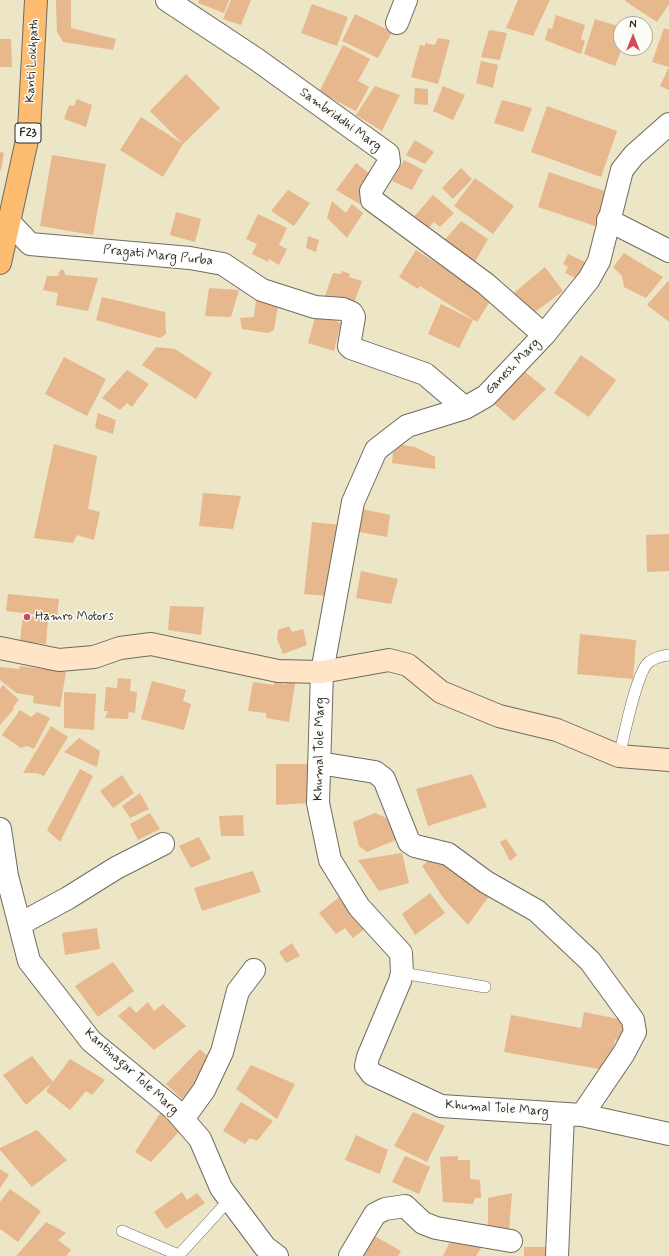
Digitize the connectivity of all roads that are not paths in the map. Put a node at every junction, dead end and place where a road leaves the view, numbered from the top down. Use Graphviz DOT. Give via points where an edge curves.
graph roads {
  1 [pos="36,0"];
  2 [pos="167,0"];
  3 [pos="406,0"];
  4 [pos="397,23"];
  5 [pos="669,124"];
  6 [pos="608,220"];
  7 [pos="10,223"];
  8 [pos="669,251"];
  9 [pos="0,263"];
  10 [pos="544,335"];
  11 [pos="464,408"];
  12 [pos="0,648"];
  13 [pos="669,655"];
  14 [pos="322,672"];
  15 [pos="619,756"];
  16 [pos="669,760"];
  17 [pos="319,763"];
  18 [pos="0,830"];
  19 [pos="163,844"];
  20 [pos="20,924"];
  21 [pos="254,970"];
  22 [pos="402,973"];
  23 [pos="485,987"];
  24 [pos="573,1114"];
  25 [pos="183,1120"];
  26 [pos="669,1134"];
  27 [pos="230,1199"];
  28 [pos="122,1231"];
  29 [pos="511,1241"];
  30 [pos="277,1256"];
  31 [pos="350,1256"];
  32 [pos="557,1256"];
  1 -- 7 [label="main road, Kanti Lokhpath / F23" via="29,131"];
  2 -- 10 [label="street, Sambriddhi Marg" via="256,59 388,154 389,162 371,191 372,200 486,284"];
  3 -- 4 [label="street"];
  5 -- 6 [label="street, Ganesh Marg" via="634,155 622,170"];
  6 -- 8 [label="street"];
  6 -- 10 [label="street, Ganesh Marg" via="599,261 589,279"];
  7 -- 9 [label="main road, Kanti Lokhpath / F23"];
  7 -- 11 [label="street, Pragati Marg Purba" via="30,244 190,258 222,264 262,290 315,307 343,309 352,313 354,317 349,346 351,348 425,374"];
  10 -- 11 [label="street, Ganesh Marg" via="486,396"];
  11 -- 14 [label="street, Ganesh Marg" via="407,426 376,450 353,502"];
  12 -- 14 [label="main road" via="59,660 94,657 120,648 151,644 278,670"];
  13 -- 15 [label="lane" via="648,662 640,675"];
  14 -- 15 [label="main road" via="388,660 408,665 441,692 499,716 557,730"];
  14 -- 17 [label="street, Khumal Tole Marg"];
  15 -- 16 [label="main road"];
  17 -- 22 [label="street, Khumal Tole Marg" via="318,803 330,860 359,907 401,953"];
  17 -- 24 [label="street" via="376,772 380,775 384,779 409,842 415,846 448,854 486,882 537,911 590,961 633,1020 635,1032 624,1054"];
  18 -- 20 [label="street, Kantinagar Tole Marg" via="7,876"];
  19 -- 20 [label="street" via="116,868"];
  20 -- 25 [label="street, Kantinagar Tole Marg" via="29,961 86,1035 174,1109"];
  21 -- 25 [label="street" via="238,991 222,1052 204,1090"];
  22 -- 23 [label="lane"];
  22 -- 24 [label="street, Khumal Tole Marg" via="368,1057 366,1066 372,1074 441,1106"];
  24 -- 26 [label="street"];
  24 -- 32 [label="street, Khumal Tole Marg"];
  25 -- 27 [label="street, Kantinagar Tole Marg" via="200,1139 221,1188"];
  27 -- 28 [label="lane" via="179,1255"];
  27 -- 30 [label="street, Kantinagar Tole Marg" via="265,1247"];
  29 -- 31 [label="street" via="436,1228 423,1222 406,1206 385,1209 376,1214"];
}
